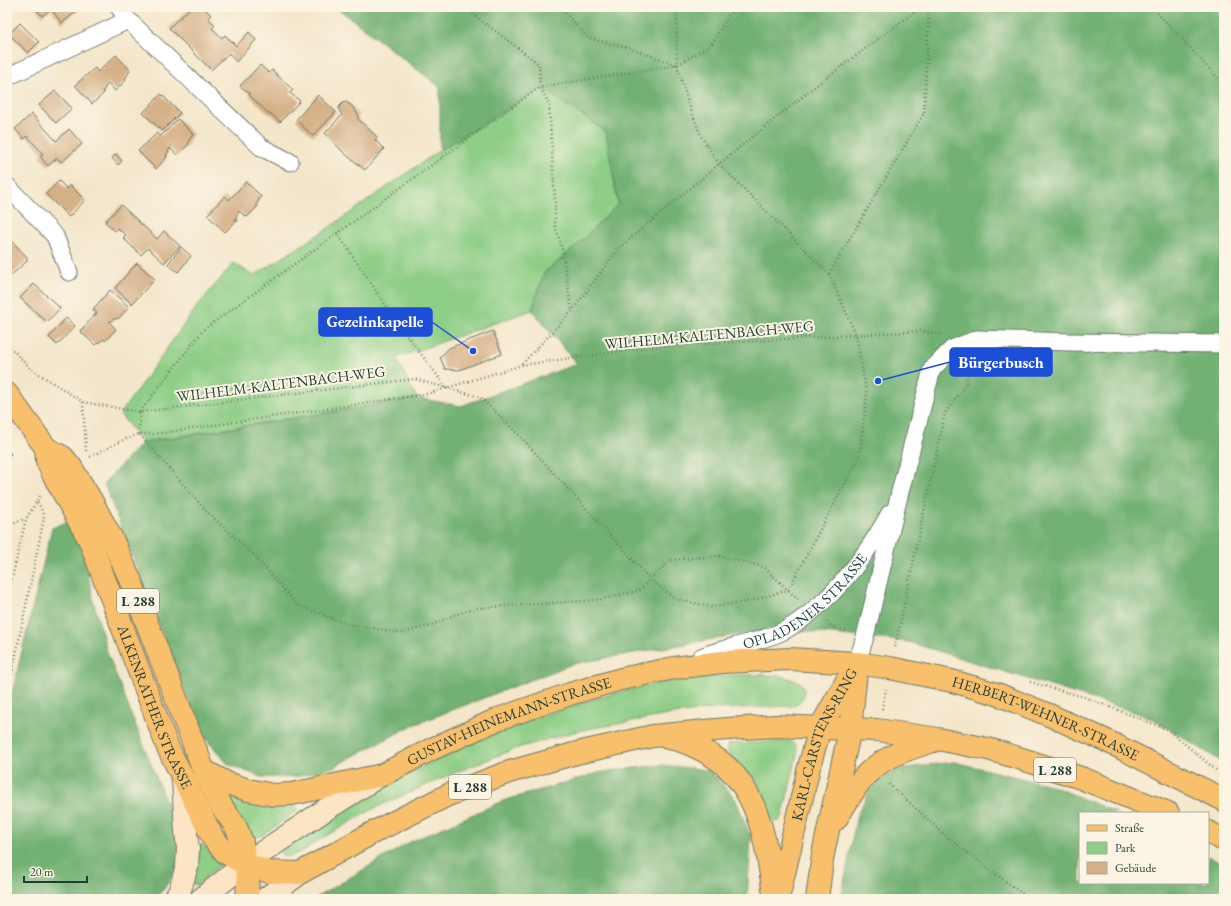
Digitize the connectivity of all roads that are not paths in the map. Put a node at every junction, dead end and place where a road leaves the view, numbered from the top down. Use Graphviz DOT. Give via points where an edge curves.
graph roads {
  1 [pos="123,13"];
  2 [pos="7,77"];
  3 [pos="290,162"];
  4 [pos="7,186"];
  5 [pos="69,272"];
  6 [pos="1224,344"];
  7 [pos="7,394"];
  8 [pos="46,448"];
  9 [pos="900,492"];
  10 [pos="857,663"];
  11 [pos="674,668"];
  12 [pos="820,728"];
  13 [pos="850,729"];
  14 [pos="653,736"];
  15 [pos="938,739"];
  16 [pos="204,771"];
  17 [pos="382,775"];
  18 [pos="183,780"];
  19 [pos="1224,800"];
  20 [pos="1166,812"];
  21 [pos="828,831"];
  22 [pos="1209,832"];
  23 [pos="1224,840"];
  24 [pos="245,864"];
  25 [pos="300,873"];
  26 [pos="175,899"];
  27 [pos="201,899"];
  28 [pos="247,899"];
  29 [pos="265,899"];
  30 [pos="776,899"];
  31 [pos="817,899"];
  1 -- 2 [label="street"];
  1 -- 3 [label="street" via="261,147"];
  4 -- 5 [label="street" via="55,236"];
  6 -- 9 [label="street, OPLADENER STRASSE" via="977,339 952,350 932,369"];
  7 -- 8 [label="main road, ALKENRATHER STRASSE / L 288"];
  8 -- 16 [label="main road, ALKENRATHER STRASSE / L 288" via="63,456 71,467 112,540 133,586"];
  8 -- 18 [label="main road, ALKENRATHER STRASSE / L 288" via="47,461 54,476 90,541 168,748"];
  9 -- 10 [label="street, OPLADENER STRASSE"];
  9 -- 11 [label="street, OPLADENER STRASSE" via="889,514 842,584 800,621 780,632"];
  10 -- 11 [label="main road, GUSTAV-HEINEMANN-STRASSE" via="790,659 722,662"];
  10 -- 12 [label="main road, KARL-CARSTENS-RING"];
  10 -- 13 [label="main road, KARL-CARSTENS-RING"];
  10 -- 19 [label="main road, HERBERT-WEHNER-STRASSE" via="952,681 1005,697 1105,740"];
  11 -- 17 [label="main road, GUSTAV-HEINEMANN-STRASSE" via="620,679 498,719"];
  12 -- 13 [label="main road, L 288"];
  12 -- 14 [label="main road, L 288" via="776,726"];
  12 -- 30 [label="main road, KARL-CARSTENS-RING"];
  13 -- 15 [label="main road, L 288" via="878,730"];
  13 -- 21 [label="main road, KARL-CARSTENS-RING"];
  14 -- 25 [label="main road, L 288" via="509,772 448,795"];
  14 -- 30 [label="main road" via="679,739 711,754 734,773 752,800 763,832"];
  15 -- 20 [label="main road, L 288" via="1022,759 1081,778"];
  15 -- 21 [label="main road" via="896,753 878,764 864,777"];
  16 -- 17 [label="main road" via="227,783 273,795 298,793"];
  16 -- 24 [label="main road, ALKENRATHER STRASSE / L 288" via="222,807 236,827 242,842"];
  17 -- 24 [label="main road, GUSTAV-HEINEMANN-STRASSE"];
  18 -- 24 [label="main road, ALKENRATHER STRASSE / L 288" via="213,838 226,853"];
  18 -- 26 [label="main road" via="187,866"];
  21 -- 31 [label="main road, KARL-CARSTENS-RING"];
  22 -- 23 [label="main road"];
  24 -- 25 [label="main road, ALKENRATHER STRASSE / L 288" via="269,872"];
  24 -- 27 [label="main road, GUSTAV-HEINEMANN-STRASSE"];
  24 -- 28 [label="main road, ALKENRATHER STRASSE / L 288" via="248,880"];
  25 -- 29 [label="main road"];
}
